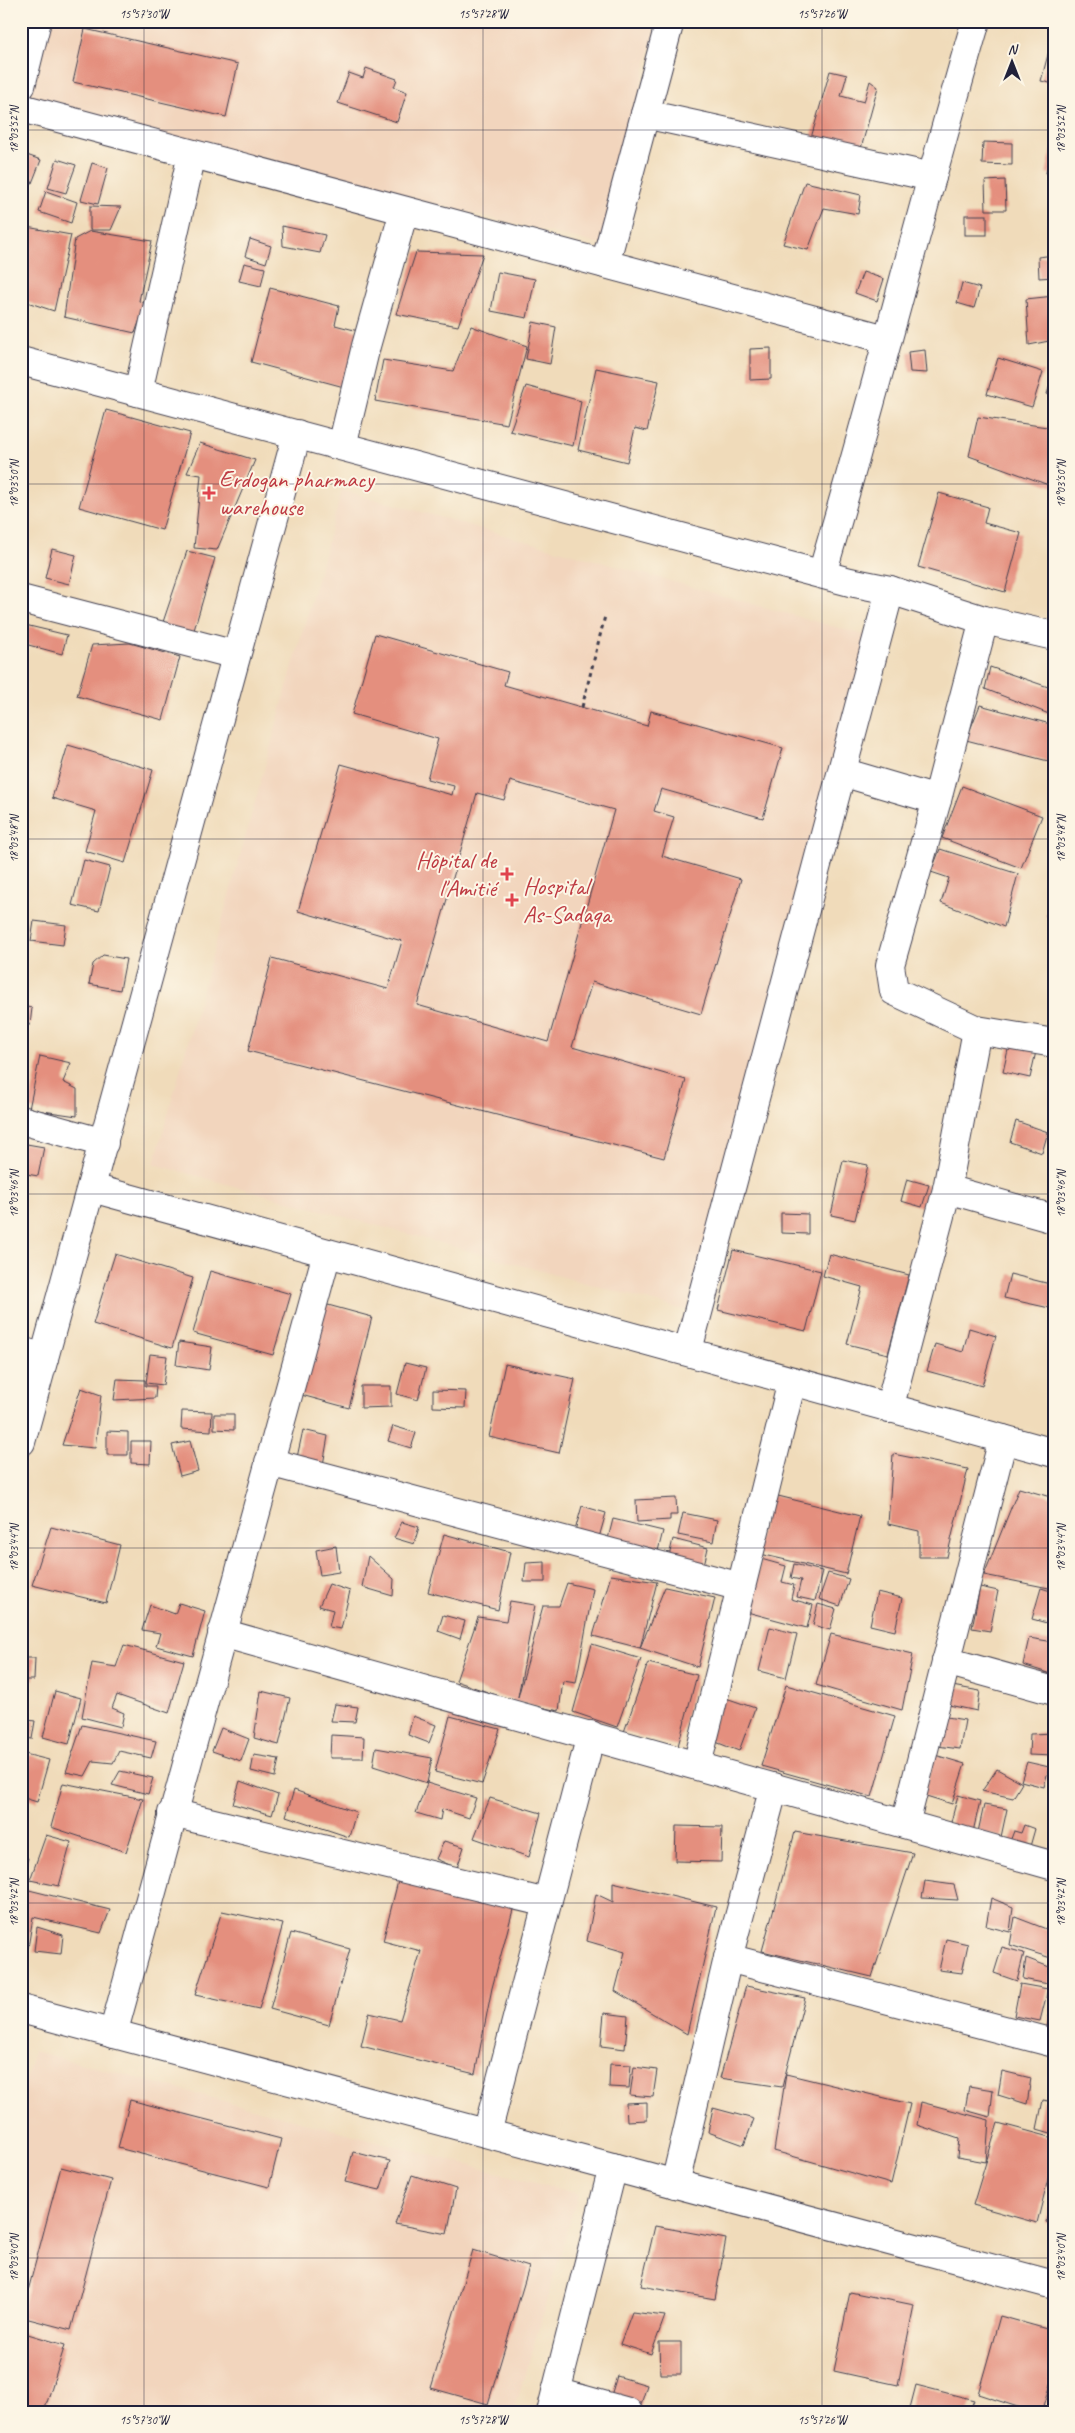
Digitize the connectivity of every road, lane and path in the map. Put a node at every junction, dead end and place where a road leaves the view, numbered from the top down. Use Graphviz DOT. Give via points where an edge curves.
graph roads {
  1 [pos="37,21"];
  2 [pos="670,21"];
  3 [pos="976,21"];
  4 [pos="21,86"];
  5 [pos="21,108"];
  6 [pos="645,114"];
  7 [pos="192,154"];
  8 [pos="932,177"];
  9 [pos="404,210"];
  10 [pos="605,264"];
  11 [pos="886,340"];
  12 [pos="21,361"];
  13 [pos="138,392"];
  14 [pos="297,434"];
  15 [pos="342,446"];
  16 [pos="822,574"];
  17 [pos="890,590"];
  18 [pos="21,599"];
  19 [pos="605,616"];
  20 [pos="984,620"];
  21 [pos="1054,636"];
  22 [pos="236,655"];
  23 [pos="582,707"];
  24 [pos="842,772"];
  25 [pos="937,800"];
  26 [pos="977,1030"];
  27 [pos="1054,1043"];
  28 [pos="21,1120"];
  29 [pos="104,1143"];
  30 [pos="92,1188"];
  31 [pos="947,1189"];
  32 [pos="1054,1219"];
  33 [pos="327,1253"];
  34 [pos="688,1350"];
  35 [pos="33,1355"];
  36 [pos="792,1380"];
  37 [pos="889,1409"];
  38 [pos="1003,1439"];
  39 [pos="21,1442"];
  40 [pos="1054,1453"];
  41 [pos="269,1462"];
  42 [pos="741,1587"];
  43 [pos="222,1633"];
  44 [pos="946,1661"];
  45 [pos="1054,1691"];
  46 [pos="591,1736"];
  47 [pos="697,1766"];
  48 [pos="774,1787"];
  49 [pos="172,1813"];
  50 [pos="905,1824"];
  51 [pos="1054,1866"];
  52 [pos="547,1903"];
  53 [pos="728,1958"];
  54 [pos="22,2014"];
  55 [pos="114,2034"];
  56 [pos="1054,2043"];
  57 [pos="487,2133"];
  58 [pos="613,2167"];
  59 [pos="675,2184"];
  60 [pos="1054,2286"];
  61 [pos="553,2402"];
  62 [pos="628,2412"];
  1 -- 4 [label="street"];
  2 -- 6 [label="street"];
  3 -- 8 [label="street"];
  5 -- 7 [label="street"];
  6 -- 8 [label="street"];
  6 -- 10 [label="street"];
  7 -- 9 [label="street"];
  7 -- 13 [label="street"];
  8 -- 11 [label="street"];
  9 -- 10 [label="street"];
  9 -- 15 [label="street"];
  10 -- 11 [label="street"];
  11 -- 16 [label="street" via="858,452"];
  12 -- 13 [label="street"];
  13 -- 14 [label="street"];
  14 -- 15 [label="street"];
  14 -- 22 [label="street"];
  15 -- 16 [label="street"];
  16 -- 17 [label="street"];
  17 -- 20 [label="street"];
  17 -- 24 [label="street"];
  18 -- 22 [label="street"];
  19 -- 23 [label="path"];
  20 -- 21 [label="street"];
  20 -- 25 [label="street"];
  22 -- 29 [label="street"];
  24 -- 25 [label="street"];
  24 -- 34 [label="street"];
  25 -- 26 [label="street" via="890,965 894,990"];
  26 -- 27 [label="street"];
  26 -- 31 [label="street"];
  28 -- 29 [label="street"];
  29 -- 30 [label="street"];
  30 -- 33 [label="street"];
  30 -- 35 [label="street"];
  31 -- 32 [label="street"];
  31 -- 37 [label="street"];
  33 -- 34 [label="street"];
  33 -- 41 [label="street"];
  34 -- 36 [label="street"];
  35 -- 39 [label="street"];
  36 -- 37 [label="street"];
  36 -- 42 [label="street"];
  37 -- 38 [label="street"];
  38 -- 40 [label="street"];
  38 -- 44 [label="street"];
  41 -- 42 [label="street"];
  41 -- 43 [label="street"];
  42 -- 47 [label="street"];
  43 -- 46 [label="street"];
  43 -- 49 [label="street"];
  44 -- 45 [label="street"];
  44 -- 50 [label="street"];
  46 -- 47 [label="street"];
  46 -- 52 [label="street"];
  47 -- 48 [label="street"];
  48 -- 50 [label="street"];
  48 -- 53 [label="street"];
  49 -- 52 [label="street"];
  49 -- 55 [label="street"];
  50 -- 51 [label="street"];
  52 -- 57 [label="street"];
  53 -- 56 [label="street"];
  53 -- 59 [label="street"];
  54 -- 55 [label="street"];
  55 -- 57 [label="street"];
  57 -- 58 [label="street"];
  58 -- 59 [label="street"];
  58 -- 61 [label="street"];
  59 -- 60 [label="street"];
  61 -- 62 [label="street"];
}
